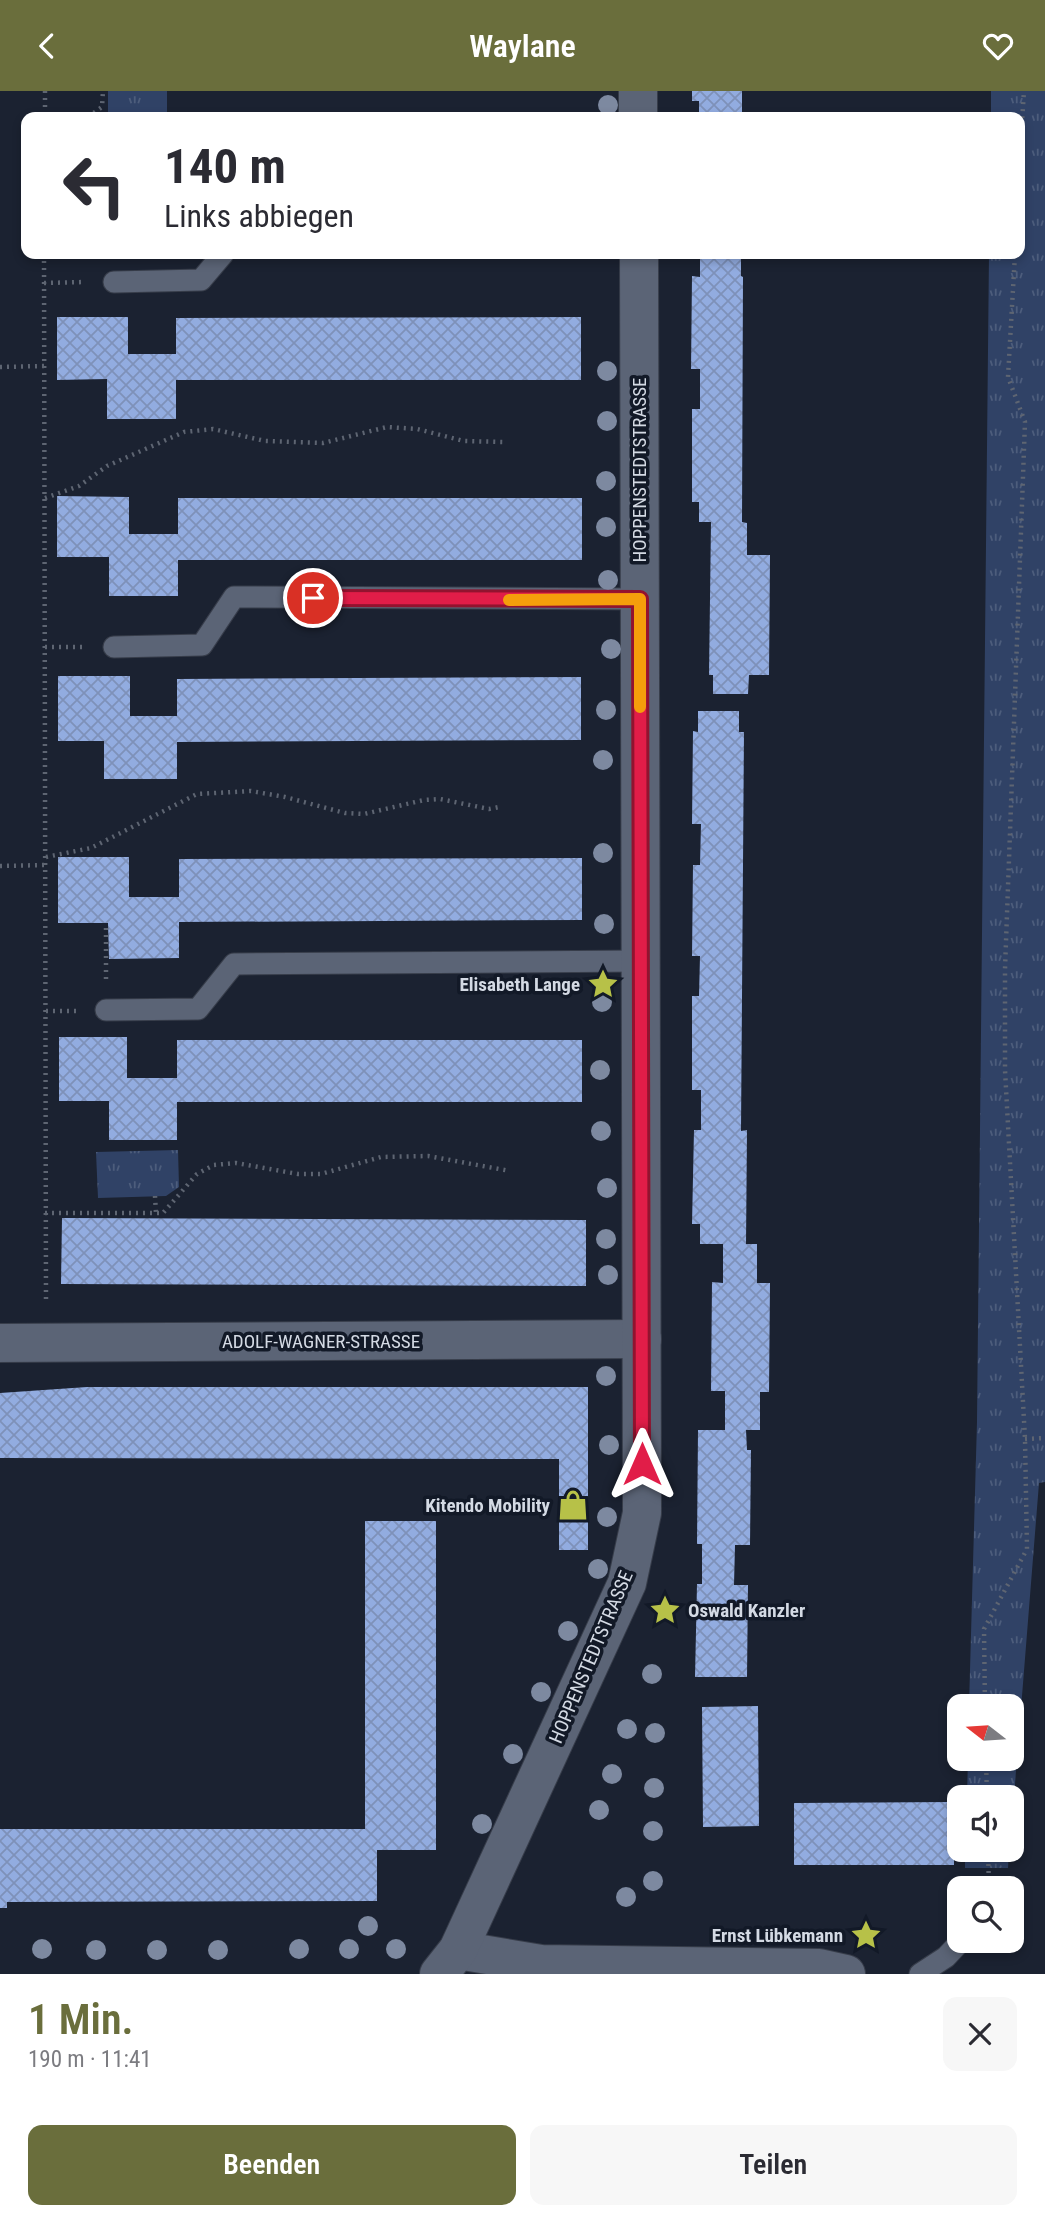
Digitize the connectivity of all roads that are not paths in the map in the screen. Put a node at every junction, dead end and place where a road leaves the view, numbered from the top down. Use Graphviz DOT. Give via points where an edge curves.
graph roads {
  1 [pos="638,91"];
  2 [pos="638,112"];
  3 [pos="219,259"];
  4 [pos="639,259"];
  5 [pos="114,282"];
  6 [pos="640,599"];
  7 [pos="114,647"];
  8 [pos="642,961"];
  9 [pos="106,1010"];
  10 [pos="642,1339"];
  11 [pos="0,1343"];
  12 [pos="950,1953"];
  13 [pos="448,1962"];
  14 [pos="846,1974"];
  15 [pos="920,1974"];
  1 -- 2 [label="street"];
  3 -- 5 [label="lane" via="201,280"];
  4 -- 6 [label="street, HOPPENSTEDTSTRASSE"];
  6 -- 7 [label="lane" via="234,597 202,645"];
  6 -- 8 [label="street, HOPPENSTEDTSTRASSE"];
  8 -- 9 [label="lane" via="234,964 198,1009"];
  8 -- 10 [label="street, HOPPENSTEDTSTRASSE"];
  10 -- 11 [label="street, ADOLF-WAGNER-STRASSE"];
  10 -- 13 [label="street, HOPPENSTEDTSTRASSE" via="642,1513 627,1583"];
  12 -- 15 [label="lane"];
  13 -- 14 [label="street, HOPPENSTEDTSTRASSE" via="818,1968"];
}
